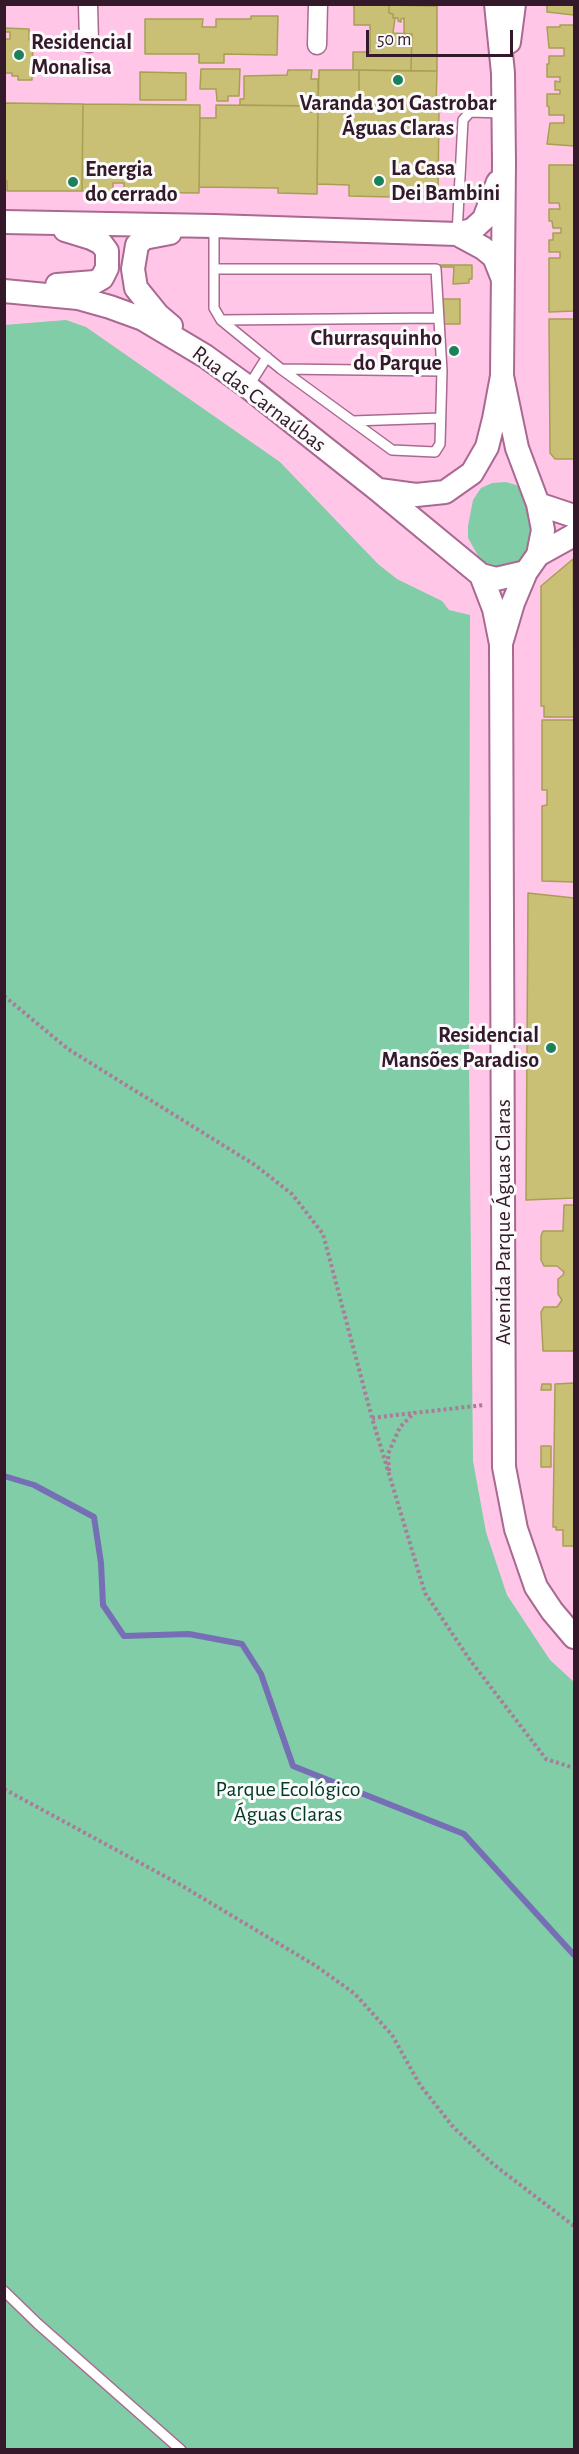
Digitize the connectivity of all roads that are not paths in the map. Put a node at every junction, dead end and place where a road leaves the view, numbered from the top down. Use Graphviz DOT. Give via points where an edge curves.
graph roads {
  1 [pos="88,4"];
  2 [pos="318,4"];
  3 [pos="496,4"];
  4 [pos="514,4"];
  5 [pos="89,43"];
  6 [pos="317,45"];
  7 [pos="503,73"];
  8 [pos="502,113"];
  9 [pos="504,163"];
  10 [pos="4,222"];
  11 [pos="42,222"];
  12 [pos="209,226"];
  13 [pos="457,234"];
  14 [pos="215,269"];
  15 [pos="503,278"];
  16 [pos="4,290"];
  17 [pos="439,318"];
  18 [pos="221,320"];
  19 [pos="205,356"];
  20 [pos="267,357"];
  21 [pos="281,369"];
  22 [pos="441,371"];
  23 [pos="502,375"];
  24 [pos="248,387"];
  25 [pos="440,418"];
  26 [pos="353,421"];
  27 [pos="378,490"];
  28 [pos="537,504"];
  29 [pos="574,516"];
  30 [pos="574,535"];
  31 [pos="532,564"];
  32 [pos="481,575"];
  33 [pos="501,644"];
  34 [pos="574,1637"];
  35 [pos="4,2291"];
  36 [pos="182,2450"];
  1 -- 5 [label="street"];
  2 -- 6 [label="street"];
  3 -- 7 [label="street"];
  4 -- 7 [label="street"];
  7 -- 8 [label="street"];
  8 -- 9 [label="street"];
  8 -- 13 [label="lane" via="470,112 463,120"];
  9 -- 13 [label="street" via="484,219 472,230"];
  9 -- 15 [label="street"];
  10 -- 11 [label="street"];
  11 -- 12 [label="street"];
  11 -- 16 [label="street" via="101,243 107,251 107,268 102,278 89,283 26,285"];
  12 -- 13 [label="street"];
  12 -- 14 [label="lane"];
  12 -- 19 [label="street" via="144,238 137,244 133,269 136,288 157,314"];
  13 -- 15 [label="street" via="494,257"];
  14 -- 17 [label="lane" via="436,269"];
  14 -- 18 [label="lane" via="214,308"];
  15 -- 23 [label="street"];
  16 -- 19 [label="street, Rua das Carnaúbas" via="78,298 110,307 143,319"];
  17 -- 18 [label="lane"];
  17 -- 22 [label="lane"];
  18 -- 20 [label="lane"];
  19 -- 24 [label="street, Rua das Carnaúbas"];
  20 -- 21 [label="lane"];
  20 -- 24 [label="lane"];
  21 -- 22 [label="lane"];
  21 -- 26 [label="lane"];
  22 -- 25 [label="lane"];
  23 -- 27 [label="street" via="487,447 472,473 445,492 416,495"];
  23 -- 28 [label="street" via="517,448"];
  24 -- 27 [label="street, Rua das Carnaúbas"];
  25 -- 26 [label="lane"];
  25 -- 26 [label="lane" via="440,444 435,452 392,450"];
  27 -- 32 [label="street, Rua das Carnaúbas"];
  28 -- 29 [label="street"];
  28 -- 31 [label="street, Avenida Parque Águas Claras" via="543,530"];
  30 -- 31 [label="street"];
  31 -- 32 [label="street" via="496,579"];
  31 -- 33 [label="street, Avenida Parque Águas Claras" via="513,603"];
  32 -- 33 [label="street, Avenida Parque Águas Claras" via="494,609"];
  33 -- 34 [label="street, Avenida Parque Águas Claras" via="504,1467 516,1529 536,1587"];
  35 -- 36 [label="lane"];
}
